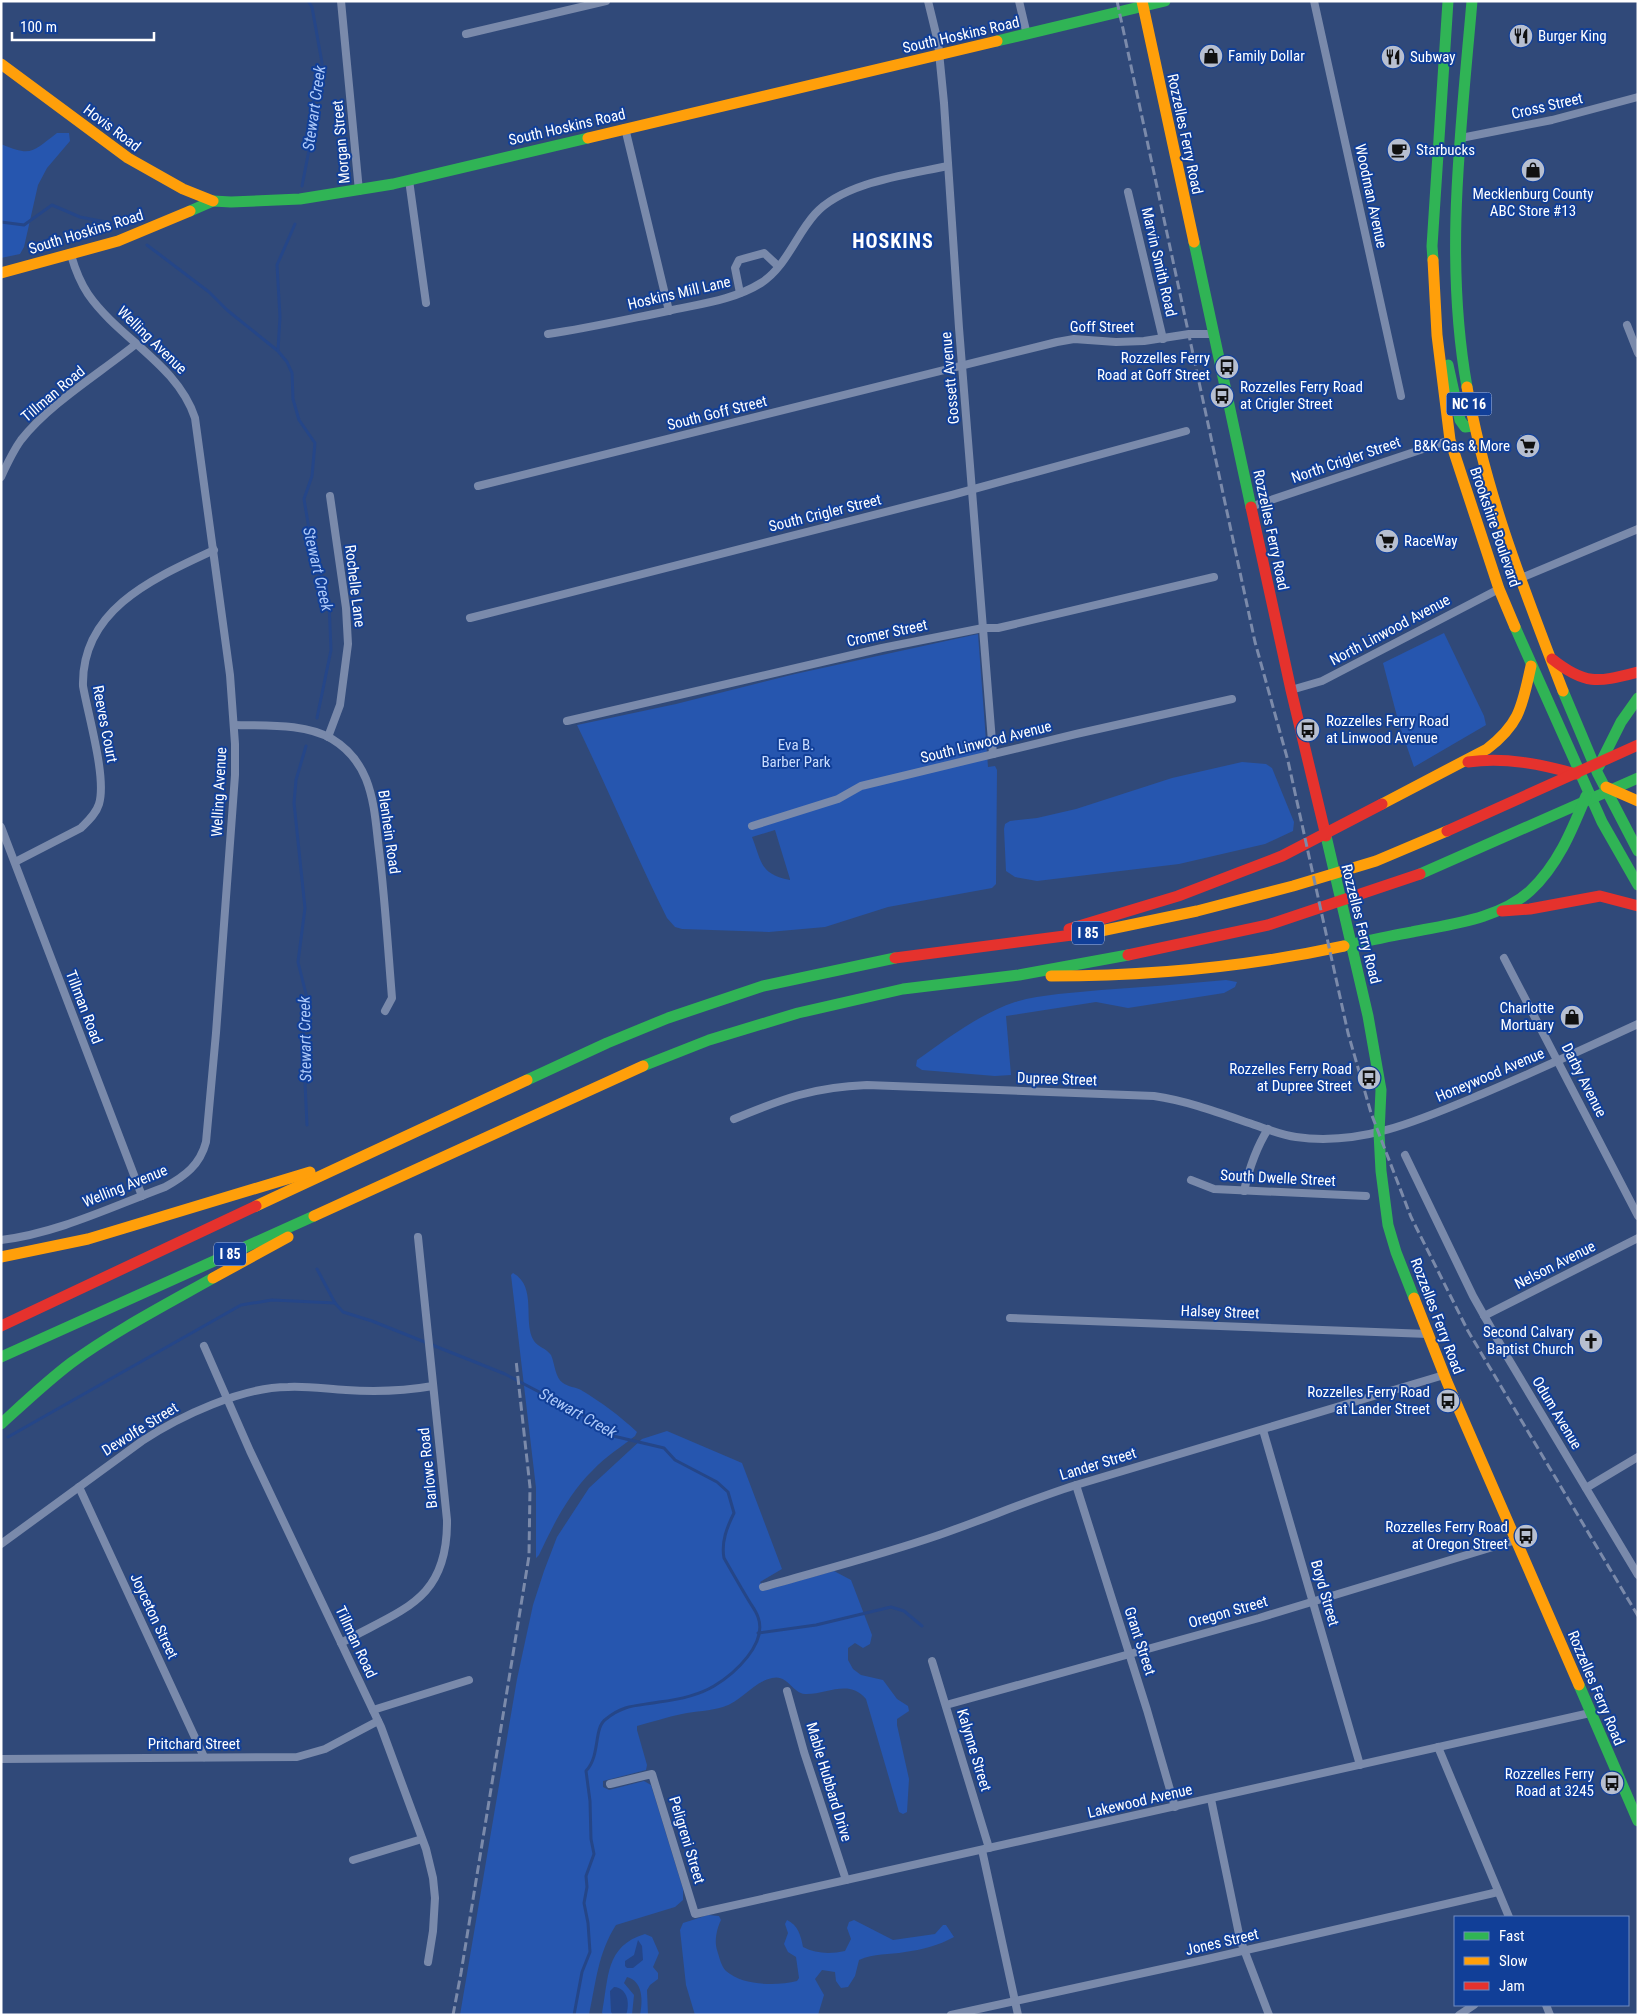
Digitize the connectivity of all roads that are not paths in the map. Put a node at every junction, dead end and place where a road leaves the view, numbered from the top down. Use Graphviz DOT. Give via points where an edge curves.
graph roads {
  1 [pos="341,1"];
  2 [pos="606,1"];
  3 [pos="928,1"];
  4 [pos="1019,1"];
  5 [pos="1165,1"];
  6 [pos="1314,1"];
  7 [pos="1448,1"];
  8 [pos="1472,1"];
  9 [pos="1142,4"];
  10 [pos="466,34"];
  11 [pos="1027,35"];
  12 [pos="939,55"];
  13 [pos="1,64"];
  14 [pos="1638,97"];
  15 [pos="626,128"];
  16 [pos="1461,138"];
  17 [pos="948,166"];
  18 [pos="409,180"];
  19 [pos="359,190"];
  20 [pos="1128,192"];
  21 [pos="213,201"];
  22 [pos="70,255"];
  23 [pos="778,266"];
  24 [pos="1,273"];
  25 [pos="740,293"];
  26 [pos="426,303"];
  27 [pos="669,310"];
  28 [pos="1436,315"];
  29 [pos="1627,325"];
  30 [pos="548,334"];
  31 [pos="1213,334"];
  32 [pos="1162,339"];
  33 [pos="136,344"];
  34 [pos="1638,353"];
  35 [pos="963,366"];
  36 [pos="1401,396"];
  37 [pos="1473,426"];
  38 [pos="1186,431"];
  39 [pos="1450,440"];
  40 [pos="1,477"];
  41 [pos="478,486"];
  42 [pos="972,488"];
  43 [pos="330,496"];
  44 [pos="1250,507"];
  45 [pos="1638,529"];
  46 [pos="214,550"];
  47 [pos="1214,577"];
  48 [pos="1521,578"];
  49 [pos="1499,589"];
  50 [pos="470,618"];
  51 [pos="983,628"];
  52 [pos="1551,658"];
  53 [pos="1531,666"];
  54 [pos="1638,672"];
  55 [pos="1291,690"];
  56 [pos="1638,698"];
  57 [pos="1232,699"];
  58 [pos="567,722"];
  59 [pos="234,725"];
  60 [pos="328,737"];
  61 [pos="1638,745"];
  62 [pos="993,754"];
  63 [pos="1460,763"];
  64 [pos="1580,776"];
  65 [pos="1595,776"];
  66 [pos="1638,778"];
  67 [pos="1604,786"];
  68 [pos="1588,792"];
  69 [pos="1638,801"];
  70 [pos="752,826"];
  71 [pos="1,827"];
  72 [pos="1638,850"];
  73 [pos="15,862"];
  74 [pos="1638,885"];
  75 [pos="1638,906"];
  76 [pos="1493,912"];
  77 [pos="1040,940"];
  78 [pos="1504,958"];
  79 [pos="1019,975"];
  80 [pos="385,1011"];
  81 [pos="1638,1024"];
  82 [pos="1558,1061"];
  83 [pos="734,1119"];
  84 [pos="1268,1129"];
  85 [pos="1379,1133"];
  86 [pos="1405,1155"];
  87 [pos="362,1156"];
  88 [pos="1191,1180"];
  89 [pos="1244,1191"];
  90 [pos="142,1196"];
  91 [pos="1366,1196"];
  92 [pos="330,1208"];
  93 [pos="1638,1216"];
  94 [pos="418,1237"];
  95 [pos="1638,1238"];
  96 [pos="1,1240"];
  97 [pos="1,1257"];
  98 [pos="1484,1316"];
  99 [pos="1010,1318"];
  100 [pos="1,1326"];
  101 [pos="1428,1334"];
  102 [pos="204,1346"];
  103 [pos="1,1357"];
  104 [pos="1444,1375"];
  105 [pos="433,1386"];
  106 [pos="228,1400"];
  107 [pos="1,1424"];
  108 [pos="1263,1430"];
  109 [pos="1638,1457"];
  110 [pos="1076,1485"];
  111 [pos="79,1487"];
  112 [pos="1586,1488"];
  113 [pos="1516,1540"];
  114 [pos="1,1544"];
  115 [pos="1638,1575"];
  116 [pos="763,1587"];
  117 [pos="1313,1601"];
  118 [pos="341,1643"];
  119 [pos="1129,1654"];
  120 [pos="932,1661"];
  121 [pos="469,1680"];
  122 [pos="787,1691"];
  123 [pos="946,1705"];
  124 [pos="373,1710"];
  125 [pos="1590,1713"];
  126 [pos="378,1721"];
  127 [pos="1438,1747"];
  128 [pos="204,1757"];
  129 [pos="1,1759"];
  130 [pos="1360,1765"];
  131 [pos="610,1784"];
  132 [pos="1211,1799"];
  133 [pos="1175,1807"];
  134 [pos="1638,1821"];
  135 [pos="422,1838"];
  136 [pos="986,1849"];
  137 [pos="353,1860"];
  138 [pos="846,1880"];
  139 [pos="1498,1892"];
  140 [pos="695,1914"];
  141 [pos="1509,1916"];
  142 [pos="1243,1951"];
  143 [pos="428,1962"];
  144 [pos="1015,2000"];
  145 [pos="1472,2006"];
  146 [pos="951,2015"];
  147 [pos="1018,2015"];
  148 [pos="1269,2015"];
  149 [pos="1459,2015"];
  1 -- 19 [label="street, Morgan Street"];
  2 -- 10 [label="street"];
  3 -- 12 [label="street, Gossett Avenue"];
  4 -- 11 [label="street"];
  5 -- 9 [label="main road, South Hoskins Road"];
  6 -- 36 [label="street, Woodman Avenue"];
  7 -- 28 [label="main road, Brookshire Boulevard / NC 16" via="1432,246"];
  8 -- 16 [label="main road, Brookshire Boulevard / NC 16"];
  9 -- 11 [label="main road, South Hoskins Road"];
  9 -- 31 [label="main road, Rozzelles Ferry Road"];
  11 -- 12 [label="main road, South Hoskins Road"];
  12 -- 15 [label="main road, South Hoskins Road"];
  12 -- 17 [label="street, Gossett Avenue"];
  13 -- 21 [label="main road, Hovis Road" via="136,164 181,189"];
  14 -- 16 [label="street, Cross Street" via="1552,120"];
  15 -- 18 [label="main road, South Hoskins Road"];
  15 -- 27 [label="street"];
  16 -- 37 [label="main road, Brookshire Boulevard / NC 16" via="1454,242 1459,333"];
  17 -- 23 [label="street, Hoskins Mill Lane" via="853,190 830,200 815,214"];
  17 -- 35 [label="street, Gossett Avenue"];
  18 -- 19 [label="main road, South Hoskins Road"];
  18 -- 26 [label="street"];
  19 -- 21 [label="main road, South Hoskins Road" via="300,199"];
  20 -- 32 [label="street, Marvin Smith Road"];
  21 -- 22 [label="main road, South Hoskins Road" via="147,230"];
  22 -- 24 [label="main road, South Hoskins Road"];
  22 -- 33 [label="street, Welling Avenue" via="88,295"];
  23 -- 25 [label="street, Hoskins Mill Lane" via="763,282"];
  23 -- 25 [label="street" via="764,253 739,260 735,268"];
  25 -- 27 [label="street, Hoskins Mill Lane"];
  27 -- 30 [label="street, Hoskins Mill Lane"];
  28 -- 37 [label="main road" via="1460,420 1465,427"];
  28 -- 39 [label="main road, Brookshire Boulevard / NC 16"];
  29 -- 34 [label="street"];
  31 -- 32 [label="street, Goff Street"];
  31 -- 44 [label="main road, Rozzelles Ferry Road"];
  32 -- 35 [label="street, Goff Street" via="1116,342 1074,339"];
  33 -- 40 [label="street, Tillman Road" via="33,426"];
  33 -- 46 [label="street, Welling Avenue" via="172,377 190,404 195,418"];
  35 -- 41 [label="street, South Goff Street"];
  35 -- 42 [label="street, Gossett Avenue"];
  37 -- 48 [label="main road, Brookshire Boulevard / NC 16"];
  38 -- 42 [label="street, South Crigler Street"];
  39 -- 44 [label="street, North Crigler Street"];
  39 -- 49 [label="main road, Brookshire Boulevard / NC 16"];
  42 -- 50 [label="street, South Crigler Street"];
  42 -- 51 [label="street, Gossett Avenue"];
  43 -- 60 [label="street, Rochelle Lane" via="348,644 340,706"];
  44 -- 55 [label="main road, Rozzelles Ferry Road"];
  45 -- 48 [label="street"];
  46 -- 59 [label="street, Welling Avenue"];
  46 -- 73 [label="street, Reeves Court" via="148,584 112,611 101,624 87,650 82,671 102,779 99,805 81,828"];
  47 -- 51 [label="street, Cromer Street" via="998,628"];
  48 -- 52 [label="main road, Brookshire Boulevard / NC 16"];
  49 -- 53 [label="main road, Brookshire Boulevard / NC 16"];
  49 -- 55 [label="street, North Linwood Avenue" via="1322,681"];
  51 -- 58 [label="street, Cromer Street" via="872,650"];
  51 -- 62 [label="street, Gossett Avenue"];
  52 -- 54 [label="main road" via="1584,680 1603,680"];
  52 -- 65 [label="main road, Brookshire Boulevard / NC 16"];
  53 -- 63 [label="main road" via="1523,706 1514,724 1501,739"];
  53 -- 64 [label="main road, Brookshire Boulevard / NC 16"];
  55 -- 85 [label="main road, Rozzelles Ferry Road" via="1368,1017 1380,1079"];
  56 -- 65 [label="main road" via="1612,735"];
  57 -- 62 [label="street, South Linwood Avenue"];
  59 -- 60 [label="street, Blenhein Road" via="308,730"];
  59 -- 90 [label="street, Welling Avenue" via="235,775 206,1142 203,1153 191,1170 172,1183"];
  60 -- 80 [label="street, Blenhein Road" via="357,763 373,804 392,998"];
  61 -- 77 [label="main road, I 85" via="1376,861 1197,911"];
  62 -- 70 [label="street, South Linwood Avenue" via="861,786 838,799"];
  63 -- 64 [label="main road" via="1522,760"];
  63 -- 77 [label="main road" via="1282,856 1178,896"];
  64 -- 65 [label="main road"];
  64 -- 68 [label="main road, Brookshire Boulevard / NC 16"];
  65 -- 67 [label="main road"];
  65 -- 68 [label="main road"];
  66 -- 79 [label="main road, I 85" via="1500,841 1381,890 1233,934"];
  67 -- 69 [label="main road"];
  67 -- 72 [label="main road"];
  68 -- 74 [label="main road, Brookshire Boulevard / NC 16"];
  68 -- 76 [label="main road" via="1572,831 1549,868 1515,902"];
  71 -- 73 [label="street, Tillman Road"];
  73 -- 90 [label="street, Tillman Road"];
  75 -- 76 [label="main road" via="1600,896"];
  76 -- 79 [label="main road" via="1271,961 1128,976"];
  77 -- 87 [label="main road, I 85" via="882,959 763,986 639,1029"];
  78 -- 82 [label="street, Darby Avenue"];
  79 -- 92 [label="main road, I 85" via="903,989 765,1022 709,1040 635,1069"];
  81 -- 82 [label="street, Honeywood Avenue"];
  82 -- 85 [label="street, Honeywood Avenue" via="1448,1108"];
  82 -- 93 [label="street, Darby Avenue"];
  83 -- 84 [label="street, Dupree Street" via="792,1096 867,1085 1154,1096 1190,1102"];
  84 -- 85 [label="street, Dupree Street" via="1316,1139"];
  84 -- 89 [label="street" via="1258,1145"];
  85 -- 101 [label="main road, Rozzelles Ferry Road" via="1388,1225"];
  86 -- 98 [label="street, Odum Avenue"];
  87 -- 97 [label="main road" via="88,1239"];
  87 -- 100 [label="main road, I 85"];
  88 -- 89 [label="street, South Dwelle Street" via="1214,1189"];
  89 -- 91 [label="street, South Dwelle Street"];
  90 -- 96 [label="street, Welling Avenue" via="60,1227"];
  92 -- 103 [label="main road, I 85"];
  92 -- 107 [label="main road" via="310,1224 106,1340 58,1374"];
  94 -- 105 [label="street, Barlowe Road"];
  95 -- 98 [label="street, Nelson Avenue"];
  98 -- 112 [label="street, Odum Avenue"];
  99 -- 101 [label="street, Halsey Street"];
  101 -- 104 [label="main road, Rozzelles Ferry Road"];
  102 -- 106 [label="street, Tillman Road"];
  104 -- 108 [label="street, Lander Street"];
  104 -- 113 [label="main road, Rozzelles Ferry Road"];
  105 -- 106 [label="street, Dewolfe Street" via="388,1391 288,1387 266,1389"];
  105 -- 118 [label="street, Barlowe Road" via="447,1520 445,1556 436,1577 418,1600"];
  106 -- 111 [label="street, Dewolfe Street" via="164,1427"];
  106 -- 118 [label="street, Tillman Road"];
  108 -- 110 [label="street, Lander Street"];
  108 -- 117 [label="street, Boyd Street"];
  109 -- 112 [label="street"];
  110 -- 116 [label="street, Lander Street" via="931,1537"];
  110 -- 119 [label="street, Grant Street"];
  111 -- 114 [label="street, Dewolfe Street"];
  111 -- 128 [label="street, Joyceton Street"];
  112 -- 115 [label="street, Odum Avenue"];
  113 -- 117 [label="street, Oregon Street"];
  113 -- 125 [label="main road, Rozzelles Ferry Road"];
  117 -- 119 [label="street, Oregon Street"];
  117 -- 130 [label="street, Boyd Street"];
  118 -- 124 [label="street, Tillman Road"];
  119 -- 123 [label="street, Oregon Street"];
  119 -- 133 [label="street, Grant Street"];
  120 -- 123 [label="street, Kalynne Street"];
  121 -- 124 [label="street"];
  122 -- 138 [label="street, Mable Hubbard Drive"];
  123 -- 136 [label="street, Kalynne Street"];
  124 -- 126 [label="street, Tillman Road"];
  125 -- 127 [label="street, Lakewood Avenue"];
  125 -- 134 [label="main road, Rozzelles Ferry Road"];
  126 -- 128 [label="street, Pritchard Street" via="325,1749 297,1757"];
  126 -- 135 [label="street, Tillman Road"];
  127 -- 130 [label="street, Lakewood Avenue"];
  127 -- 139 [label="street"];
  128 -- 129 [label="street, Pritchard Street"];
  130 -- 132 [label="street, Lakewood Avenue"];
  131 -- 140 [label="street, Peligreni Street" via="652,1774"];
  132 -- 133 [label="street, Lakewood Avenue"];
  132 -- 142 [label="street"];
  133 -- 136 [label="street, Lakewood Avenue"];
  135 -- 137 [label="street"];
  135 -- 143 [label="street, Tillman Road" via="432,1868 435,1898"];
  136 -- 138 [label="street, Lakewood Avenue"];
  136 -- 144 [label="street, Kalynne Street"];
  138 -- 140 [label="street, Lakewood Avenue"];
  139 -- 141 [label="street"];
  139 -- 142 [label="street, Jones Street"];
  142 -- 144 [label="street, Jones Street"];
  142 -- 148 [label="street"];
  144 -- 146 [label="street, Jones Street"];
  144 -- 147 [label="street, Kalynne Street"];
  145 -- 149 [label="street"];
}
